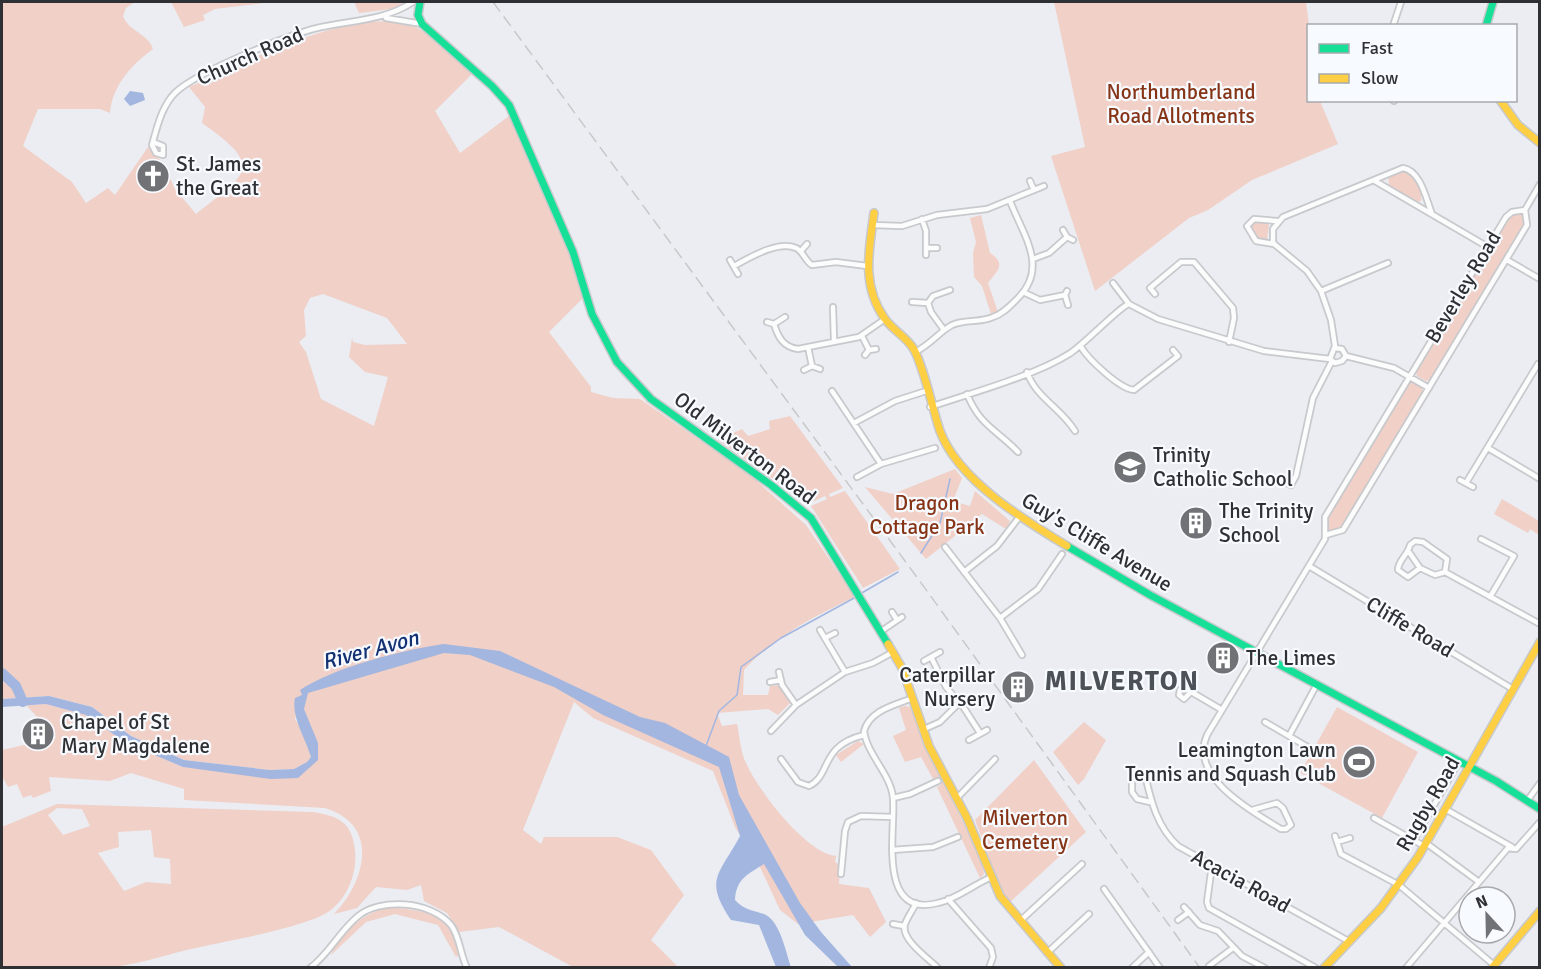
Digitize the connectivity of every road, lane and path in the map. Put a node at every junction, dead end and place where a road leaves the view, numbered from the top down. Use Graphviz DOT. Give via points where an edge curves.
graph roads {
  1 [pos="413,2"];
  2 [pos="420,2"];
  3 [pos="1401,2"];
  4 [pos="1493,2"];
  5 [pos="380,17"];
  6 [pos="422,24"];
  7 [pos="1394,24"];
  8 [pos="1487,24"];
  9 [pos="1501,102"];
  10 [pos="153,142"];
  11 [pos="1539,143"];
  12 [pos="1030,181"];
  13 [pos="1375,181"];
  14 [pos="1539,184"];
  15 [pos="1044,186"];
  16 [pos="1034,190"];
  17 [pos="1010,201"];
  18 [pos="1525,210"];
  19 [pos="874,213"];
  20 [pos="1432,214"];
  21 [pos="922,219"];
  22 [pos="1277,221"];
  23 [pos="872,225"];
  24 [pos="1063,230"];
  25 [pos="1067,237"];
  26 [pos="1073,240"];
  27 [pos="807,244"];
  28 [pos="1274,244"];
  29 [pos="1488,247"];
  30 [pos="926,248"];
  31 [pos="937,248"];
  32 [pos="801,251"];
  33 [pos="926,255"];
  34 [pos="1033,259"];
  35 [pos="730,260"];
  36 [pos="1507,260"];
  37 [pos="1388,263"];
  38 [pos="867,266"];
  39 [pos="734,267"];
  40 [pos="738,274"];
  41 [pos="1539,279"];
  42 [pos="1113,283"];
  43 [pos="950,290"];
  44 [pos="1322,291"];
  45 [pos="1023,292"];
  46 [pos="1155,294"];
  47 [pos="912,302"];
  48 [pos="928,303"];
  49 [pos="1129,304"];
  50 [pos="1068,305"];
  51 [pos="833,307"];
  52 [pos="833,316"];
  53 [pos="785,317"];
  54 [pos="825,317"];
  55 [pos="885,319"];
  56 [pos="767,322"];
  57 [pos="774,324"];
  58 [pos="944,330"];
  59 [pos="862,336"];
  60 [pos="834,340"];
  61 [pos="1229,342"];
  62 [pos="808,347"];
  63 [pos="1080,347"];
  64 [pos="1335,348"];
  65 [pos="876,349"];
  66 [pos="869,350"];
  67 [pos="1173,350"];
  68 [pos="915,352"];
  69 [pos="865,355"];
  70 [pos="1346,356"];
  71 [pos="1331,360"];
  72 [pos="1532,360"];
  73 [pos="1539,365"];
  74 [pos="812,366"];
  75 [pos="820,369"];
  76 [pos="804,370"];
  77 [pos="1027,372"];
  78 [pos="1409,375"];
  79 [pos="1429,388"];
  80 [pos="832,391"];
  81 [pos="926,392"];
  82 [pos="967,394"];
  83 [pos="930,407"];
  84 [pos="854,423"];
  85 [pos="1075,431"];
  86 [pos="935,448"];
  87 [pos="1488,448"];
  88 [pos="1018,452"];
  89 [pos="881,464"];
  90 [pos="857,477"];
  91 [pos="1539,479"];
  92 [pos="1280,480"];
  93 [pos="1460,480"];
  94 [pos="1466,483"];
  95 [pos="1473,487"];
  96 [pos="1020,516"];
  97 [pos="1326,535"];
  98 [pos="1481,539"];
  99 [pos="945,547"];
  100 [pos="1409,552"];
  101 [pos="1062,554"];
  102 [pos="1309,566"];
  103 [pos="1420,568"];
  104 [pos="964,572"];
  105 [pos="1445,572"];
  106 [pos="1490,597"];
  107 [pos="892,612"];
  108 [pos="1000,618"];
  109 [pos="1539,624"];
  110 [pos="820,630"];
  111 [pos="880,632"];
  112 [pos="835,633"];
  113 [pos="825,638"];
  114 [pos="1539,642"];
  115 [pos="893,652"];
  116 [pos="940,652"];
  117 [pos="1256,653"];
  118 [pos="1022,655"];
  119 [pos="931,657"];
  120 [pos="924,661"];
  121 [pos="779,672"];
  122 [pos="845,672"];
  123 [pos="781,680"];
  124 [pos="770,682"];
  125 [pos="1317,684"];
  126 [pos="1511,688"];
  127 [pos="1191,692"];
  128 [pos="913,698"];
  129 [pos="959,703"];
  130 [pos="796,705"];
  131 [pos="1221,710"];
  132 [pos="770,716"];
  133 [pos="1276,719"];
  134 [pos="777,722"];
  135 [pos="1265,722"];
  136 [pos="1272,726"];
  137 [pos="922,730"];
  138 [pos="987,730"];
  139 [pos="771,731"];
  140 [pos="980,733"];
  141 [pos="864,735"];
  142 [pos="1289,736"];
  143 [pos="969,740"];
  144 [pos="1311,748"];
  145 [pos="781,759"];
  146 [pos="791,760"];
  147 [pos="991,760"];
  148 [pos="1458,762"];
  149 [pos="785,765"];
  150 [pos="1470,768"];
  151 [pos="928,778"];
  152 [pos="938,781"];
  153 [pos="1539,783"];
  154 [pos="931,784"];
  155 [pos="893,798"];
  156 [pos="957,798"];
  157 [pos="1527,801"];
  158 [pos="1150,802"];
  159 [pos="1539,809"];
  160 [pos="1252,810"];
  161 [pos="1448,810"];
  162 [pos="893,817"];
  163 [pos="1374,818"];
  164 [pos="1539,822"];
  165 [pos="948,833"];
  166 [pos="958,837"];
  167 [pos="1350,838"];
  168 [pos="951,840"];
  169 [pos="1414,840"];
  170 [pos="1425,845"];
  171 [pos="1512,847"];
  172 [pos="892,850"];
  173 [pos="835,860"];
  174 [pos="842,860"];
  175 [pos="1082,864"];
  176 [pos="1212,865"];
  177 [pos="841,874"];
  178 [pos="992,877"];
  179 [pos="1479,882"];
  180 [pos="1399,885"];
  181 [pos="1104,889"];
  182 [pos="1109,896"];
  183 [pos="948,899"];
  184 [pos="1103,900"];
  185 [pos="916,903"];
  186 [pos="1184,906"];
  187 [pos="1539,911"];
  188 [pos="1189,912"];
  189 [pos="1089,914"];
  190 [pos="1178,920"];
  191 [pos="1020,921"];
  192 [pos="1445,923"];
  193 [pos="893,924"];
  194 [pos="904,926"];
  195 [pos="1350,942"];
  196 [pos="1233,948"];
  197 [pos="1149,952"];
  198 [pos="1047,953"];
  199 [pos="1210,957"];
  200 [pos="1215,962"];
  201 [pos="1209,966"];
  202 [pos="1493,966"];
  203 [pos="310,968"];
  204 [pos="467,968"];
  205 [pos="938,968"];
  206 [pos="988,968"];
  207 [pos="1061,968"];
  208 [pos="1132,968"];
  209 [pos="1160,968"];
  210 [pos="1266,968"];
  211 [pos="1316,968"];
  212 [pos="1324,968"];
  213 [pos="1406,968"];
  1 -- 5 [label="street, Church Road"];
  2 -- 6 [label="street" via="418,15"];
  3 -- 7 [label="street"];
  4 -- 8 [label="street"];
  5 -- 6 [label="street, Church Road"];
  5 -- 10 [label="street, Church Road" via="289,36 195,79 171,97"];
  6 -- 111 [label="street, Old Milverton Road" via="509,105 573,252 592,314 622,368 651,399 805,512"];
  9 -- 11 [label="street" via="1518,125"];
  12 -- 16 [label="street"];
  13 -- 20 [label="street"];
  13 -- 20 [label="street" via="1400,169 1411,171"];
  13 -- 22 [label="street"];
  14 -- 18 [label="street, Beverley Road"];
  15 -- 16 [label="street"];
  16 -- 17 [label="street"];
  17 -- 21 [label="street" via="979,211"];
  17 -- 34 [label="street"];
  18 -- 29 [label="street, Beverley Road" via="1509,213"];
  18 -- 36 [label="street, Beverley Road" via="1527,225"];
  19 -- 23 [label="street, Guy's Cliffe Avenue"];
  20 -- 29 [label="street"];
  21 -- 23 [label="street" via="902,226"];
  21 -- 30 [label="street"];
  22 -- 28 [label="street" via="1272,233"];
  22 -- 28 [label="street" via="1254,219 1247,226 1256,241"];
  23 -- 38 [label="street, Guy's Cliffe Avenue"];
  24 -- 25 [label="street"];
  25 -- 26 [label="street"];
  25 -- 34 [label="street" via="1049,253"];
  27 -- 32 [label="street"];
  28 -- 44 [label="street" via="1307,271"];
  29 -- 78 [label="street, Beverley Road"];
  30 -- 31 [label="street"];
  30 -- 33 [label="street"];
  32 -- 38 [label="street" via="812,265 836,262"];
  32 -- 39 [label="street" via="780,248"];
  34 -- 45 [label="street" via="1033,277"];
  35 -- 39 [label="street"];
  36 -- 41 [label="street"];
  36 -- 79 [label="street, Beverley Road"];
  37 -- 44 [label="street"];
  38 -- 55 [label="street, Guy's Cliffe Avenue" via="871,294"];
  39 -- 40 [label="street"];
  42 -- 49 [label="street"];
  43 -- 48 [label="street" via="933,296"];
  44 -- 64 [label="street"];
  45 -- 50 [label="street" via="1041,300 1066,293"];
  45 -- 58 [label="street" via="993,317 957,323"];
  46 -- 61 [label="street" via="1150,288 1181,262 1194,262 1233,308"];
  47 -- 48 [label="street"];
  48 -- 58 [label="street"];
  49 -- 61 [label="street" via="1158,319"];
  49 -- 63 [label="street" via="1121,307"];
  51 -- 52 [label="street"];
  52 -- 54 [label="street"];
  52 -- 60 [label="street"];
  53 -- 57 [label="street"];
  55 -- 59 [label="street"];
  55 -- 68 [label="street, Guy's Cliffe Avenue"];
  56 -- 57 [label="street"];
  57 -- 62 [label="street" via="779,338 788,346"];
  58 -- 68 [label="street"];
  59 -- 60 [label="street"];
  59 -- 66 [label="street"];
  60 -- 62 [label="street"];
  61 -- 71 [label="street"];
  62 -- 74 [label="street"];
  63 -- 67 [label="street" via="1097,368 1131,390 1178,356"];
  63 -- 77 [label="street" via="1062,359"];
  64 -- 70 [label="street" via="1342,349"];
  64 -- 71 [label="street"];
  65 -- 66 [label="street"];
  66 -- 69 [label="street"];
  68 -- 81 [label="street, Guy's Cliffe Avenue"];
  70 -- 71 [label="street" via="1340,362"];
  70 -- 78 [label="street"];
  71 -- 92 [label="street" via="1314,398 1296,476 1291,485"];
  72 -- 73 [label="street"];
  73 -- 87 [label="street"];
  74 -- 75 [label="street"];
  74 -- 76 [label="street"];
  77 -- 82 [label="street"];
  77 -- 85 [label="street" via="1034,389 1065,415"];
  78 -- 79 [label="street"];
  78 -- 97 [label="street, Beverley Road" via="1325,517"];
  79 -- 97 [label="street, Beverley Road" via="1343,530"];
  80 -- 84 [label="street"];
  81 -- 83 [label="street, Guy's Cliffe Avenue"];
  81 -- 84 [label="street" via="895,401"];
  82 -- 83 [label="street"];
  82 -- 88 [label="street" via="979,418"];
  83 -- 96 [label="street, Guy's Cliffe Avenue" via="945,441 963,467"];
  84 -- 89 [label="street"];
  86 -- 89 [label="street"];
  87 -- 91 [label="street"];
  87 -- 94 [label="street"];
  89 -- 90 [label="street"];
  93 -- 94 [label="street"];
  94 -- 95 [label="street"];
  96 -- 104 [label="street" via="997,546"];
  96 -- 117 [label="street, Guy's Cliffe Avenue" via="1150,595"];
  97 -- 102 [label="street, Beverley Road"];
  98 -- 106 [label="street" via="1514,556"];
  99 -- 104 [label="street"];
  100 -- 103 [label="street"];
  100 -- 103 [label="street" via="1399,563 1399,572 1409,577"];
  100 -- 105 [label="street" via="1412,542 1423,542 1444,555"];
  101 -- 108 [label="street" via="1038,589"];
  102 -- 117 [label="street, Beverley Road"];
  102 -- 126 [label="street, Cliffe Road"];
  103 -- 105 [label="street" via="1435,575"];
  104 -- 108 [label="street"];
  105 -- 106 [label="street"];
  106 -- 109 [label="street"];
  107 -- 111 [label="street" via="900,619"];
  108 -- 118 [label="street"];
  110 -- 113 [label="street"];
  111 -- 115 [label="street, Old Milverton Road"];
  112 -- 113 [label="street"];
  113 -- 122 [label="street"];
  114 -- 126 [label="street, Rugby Road"];
  115 -- 122 [label="street"];
  115 -- 128 [label="street, Old Milverton Road"];
  116 -- 119 [label="street"];
  117 -- 125 [label="street, Guy's Cliffe Avenue"];
  117 -- 131 [label="street, Beverley Road"];
  119 -- 120 [label="street"];
  119 -- 129 [label="street"];
  121 -- 123 [label="street"];
  122 -- 130 [label="street"];
  123 -- 124 [label="street"];
  123 -- 130 [label="street"];
  125 -- 142 [label="street"];
  125 -- 148 [label="street, Guy's Cliffe Avenue"];
  126 -- 150 [label="street, Rugby Road"];
  127 -- 131 [label="street"];
  128 -- 137 [label="street, Old Milverton Road"];
  128 -- 141 [label="street" via="874,715 866,724"];
  129 -- 137 [label="street" via="940,722"];
  129 -- 140 [label="street"];
  130 -- 134 [label="street"];
  131 -- 160 [label="street, Beverley Road" via="1205,740 1204,760 1228,794"];
  132 -- 134 [label="street"];
  133 -- 136 [label="street"];
  134 -- 139 [label="street"];
  135 -- 136 [label="street"];
  136 -- 142 [label="street"];
  137 -- 156 [label="street, Old Milverton Road"];
  138 -- 140 [label="street"];
  140 -- 143 [label="street"];
  141 -- 149 [label="street" via="837,747 809,786 798,782"];
  141 -- 155 [label="street"];
  142 -- 144 [label="street"];
  145 -- 149 [label="street"];
  146 -- 149 [label="street"];
  147 -- 156 [label="street"];
  148 -- 150 [label="street, Guy's Cliffe Avenue"];
  148 -- 169 [label="street"];
  150 -- 157 [label="street, Guy's Cliffe Avenue"];
  150 -- 161 [label="street, Rugby Road"];
  151 -- 154 [label="street"];
  152 -- 154 [label="street"];
  153 -- 157 [label="street"];
  154 -- 155 [label="street" via="910,795"];
  155 -- 162 [label="street"];
  156 -- 178 [label="street, Old Milverton Road"];
  157 -- 159 [label="street, Guy's Cliffe Avenue"];
  158 -- 158 [label="street, Acacia Road" via="1145,775 1137,772 1132,779 1132,792 1137,799"];
  158 -- 176 [label="street, Acacia Road" via="1173,841"];
  160 -- 160 [label="street, Beverley Road" via="1281,829 1291,825 1277,803"];
  161 -- 170 [label="street, Rugby Road"];
  161 -- 171 [label="street"];
  162 -- 172 [label="street"];
  162 -- 174 [label="street" via="861,816 850,821 845,829"];
  163 -- 169 [label="street"];
  164 -- 171 [label="street" via="1516,849"];
  165 -- 168 [label="street"];
  166 -- 168 [label="street"];
  167 -- 180 [label="street" via="1336,839 1341,854"];
  168 -- 172 [label="street" via="933,847"];
  169 -- 170 [label="street"];
  170 -- 179 [label="street"];
  170 -- 180 [label="street, Rugby Road"];
  171 -- 179 [label="street"];
  172 -- 185 [label="street" via="896,883"];
  173 -- 174 [label="street"];
  174 -- 177 [label="street"];
  175 -- 191 [label="street"];
  176 -- 195 [label="street, Acacia Road"];
  176 -- 211 [label="street" via="1209,908"];
  178 -- 183 [label="street"];
  178 -- 191 [label="street, Old Milverton Road" via="1000,896"];
  179 -- 192 [label="street"];
  180 -- 192 [label="street"];
  180 -- 195 [label="street, Rugby Road"];
  181 -- 182 [label="street"];
  182 -- 184 [label="street"];
  182 -- 197 [label="street"];
  183 -- 185 [label="street" via="934,904"];
  183 -- 206 [label="street" via="991,948 993,957"];
  185 -- 194 [label="street"];
  186 -- 188 [label="street"];
  187 -- 202 [label="street"];
  188 -- 190 [label="street"];
  188 -- 196 [label="street" via="1200,925 1221,934"];
  189 -- 198 [label="street"];
  191 -- 198 [label="street, Old Milverton Road"];
  192 -- 202 [label="street"];
  192 -- 213 [label="street"];
  193 -- 194 [label="street"];
  194 -- 205 [label="street" via="908,938"];
  195 -- 212 [label="street, Rugby Road"];
  196 -- 200 [label="street"];
  196 -- 210 [label="street"];
  197 -- 208 [label="street"];
  197 -- 209 [label="street"];
  198 -- 207 [label="street, Old Milverton Road"];
  199 -- 200 [label="street"];
  200 -- 201 [label="street"];
  203 -- 204 [label="street" via="358,915 390,904 425,909 442,917 456,933"];
}
